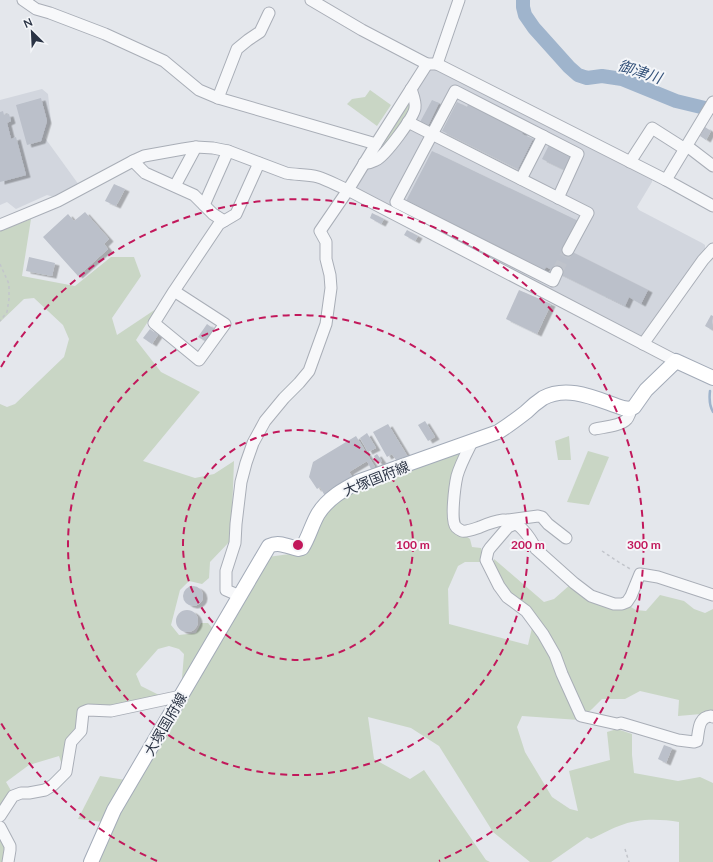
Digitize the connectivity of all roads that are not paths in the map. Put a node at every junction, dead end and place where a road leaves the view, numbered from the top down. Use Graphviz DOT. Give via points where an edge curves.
graph roads {
  1 [pos="23,0"];
  2 [pos="311,0"];
  3 [pos="459,0"];
  4 [pos="269,13"];
  5 [pos="432,64"];
  6 [pos="411,90"];
  7 [pos="218,98"];
  8 [pos="713,102"];
  9 [pos="408,122"];
  10 [pos="432,134"];
  11 [pos="543,136"];
  12 [pos="376,144"];
  13 [pos="196,147"];
  14 [pos="686,147"];
  15 [pos="228,151"];
  16 [pos="133,161"];
  17 [pos="630,162"];
  18 [pos="259,163"];
  19 [pos="364,163"];
  20 [pos="713,166"];
  21 [pos="521,179"];
  22 [pos="666,180"];
  23 [pos="175,186"];
  24 [pos="348,190"];
  25 [pos="558,198"];
  26 [pos="204,205"];
  27 [pos="713,206"];
  28 [pos="224,221"];
  29 [pos="0,225"];
  30 [pos="713,249"];
  31 [pos="568,250"];
  32 [pos="557,272"];
  33 [pos="174,291"];
  34 [pos="643,344"];
  35 [pos="676,361"];
  36 [pos="713,378"];
  37 [pos="629,409"];
  38 [pos="595,428"];
  39 [pos="472,442"];
  40 [pos="510,522"];
  41 [pos="566,538"];
  42 [pos="713,595"];
  43 [pos="240,596"];
  44 [pos="181,696"];
  45 [pos="713,718"];
  46 [pos="0,816"];
  47 [pos="0,827"];
  48 [pos="8,862"];
  49 [pos="91,862"];
  1 -- 7 [label="street" via="36,9 105,34 164,61 198,90"];
  2 -- 5 [label="street" via="362,30"];
  3 -- 5 [label="street"];
  4 -- 7 [label="street" via="260,32 238,49"];
  5 -- 6 [label="street"];
  5 -- 17 [label="street"];
  6 -- 9 [label="street" via="415,107"];
  6 -- 12 [label="street"];
  7 -- 12 [label="street"];
  8 -- 14 [label="street"];
  9 -- 10 [label="street"];
  9 -- 19 [label="street" via="378,160"];
  10 -- 11 [label="street" via="455,91"];
  10 -- 21 [label="street"];
  10 -- 32 [label="street" via="396,202 553,281"];
  11 -- 21 [label="street"];
  11 -- 25 [label="street" via="578,154"];
  12 -- 19 [label="street"];
  13 -- 15 [label="street"];
  13 -- 16 [label="street" via="144,156"];
  13 -- 23 [label="street"];
  14 -- 17 [label="street" via="652,128"];
  14 -- 20 [label="street"];
  14 -- 22 [label="street"];
  15 -- 18 [label="street"];
  15 -- 26 [label="street"];
  16 -- 23 [label="street" via="145,173"];
  16 -- 29 [label="street" via="58,200"];
  17 -- 22 [label="street"];
  18 -- 24 [label="street" via="294,175 318,178"];
  18 -- 28 [label="street" via="236,214"];
  19 -- 24 [label="street"];
  21 -- 25 [label="street"];
  22 -- 27 [label="street"];
  23 -- 26 [label="street" via="194,195"];
  24 -- 34 [label="street"];
  24 -- 43 [label="street" via="320,231 326,242 330,288 326,324 309,371 265,421 253,442 246,463 241,482 234,543 226,571 226,590"];
  25 -- 31 [label="street" via="588,213"];
  26 -- 28 [label="street" via="212,214"];
  28 -- 33 [label="street" via="219,224"];
  30 -- 34 [label="street"];
  33 -- 33 [label="street" via="154,323 198,360 225,324"];
  34 -- 35 [label="street"];
  35 -- 36 [label="main road"];
  35 -- 37 [label="main road" via="646,390 634,407"];
  37 -- 38 [label="street" via="627,420"];
  37 -- 39 [label="main road, 大塚国府線" via="581,394 558,393 542,399 498,432"];
  39 -- 40 [label="street" via="457,476 453,514 456,527 462,531 470,531 497,521"];
  39 -- 43 [label="main road, 大塚国府線" via="348,487 326,504 318,514 302,548 295,549 279,544 269,546"];
  40 -- 41 [label="street" via="542,517"];
  40 -- 42 [label="street" via="522,528 536,549 574,583 592,596 614,604 627,602 640,574 658,577"];
  40 -- 45 [label="street" via="488,551 486,560 506,597 526,611 543,634 555,655 581,716 694,742 697,740 701,721 706,716"];
  43 -- 44 [label="main road, 大塚国府線"];
  44 -- 46 [label="street" via="111,711 83,712 81,731 71,742 66,772 45,790 13,796"];
  44 -- 49 [label="main road, 大塚国府線" via="114,810"];
  47 -- 48 [label="street" via="10,846"];
}
